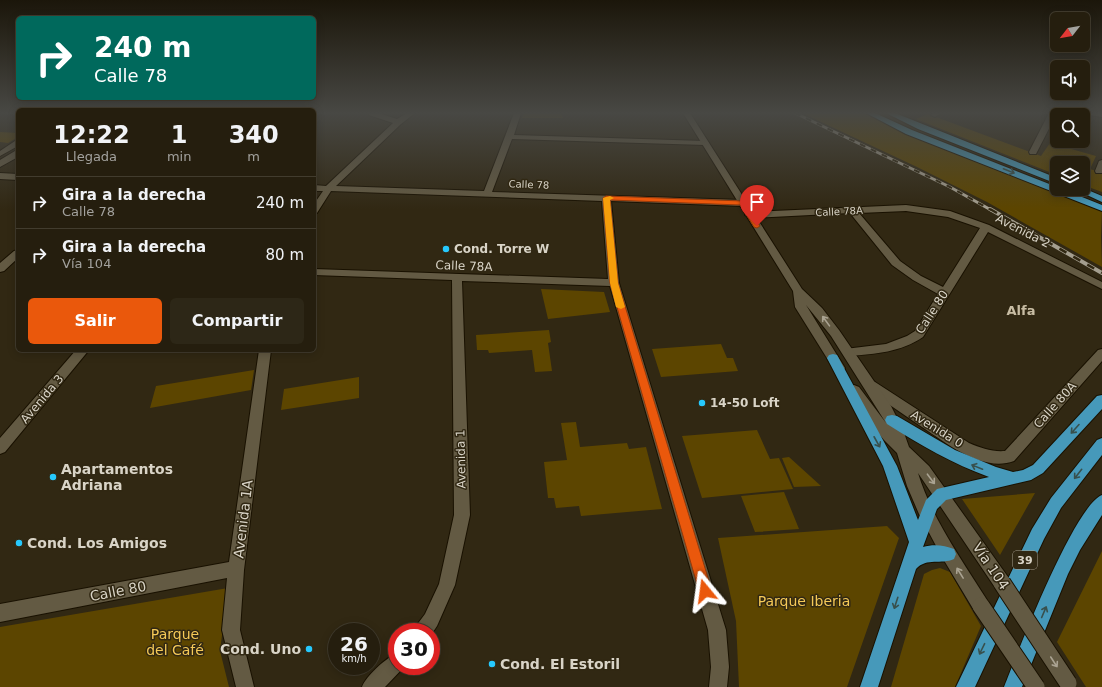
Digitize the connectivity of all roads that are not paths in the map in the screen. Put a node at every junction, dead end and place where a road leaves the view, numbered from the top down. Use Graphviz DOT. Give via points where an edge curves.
graph roads {
  1 [pos="15,145"];
  2 [pos="374,145"];
  3 [pos="506,145"];
  4 [pos="706,145"];
  5 [pos="943,145"];
  6 [pos="966,145"];
  7 [pos="1037,145"];
  8 [pos="1033,152"];
  9 [pos="0,154"];
  10 [pos="16,154"];
  11 [pos="0,164"];
  12 [pos="0,176"];
  13 [pos="16,177"];
  14 [pos="1050,178"];
  15 [pos="316,188"];
  16 [pos="329,188"];
  17 [pos="487,194"];
  18 [pos="1090,194"];
  19 [pos="606,198"];
  20 [pos="1102,198"];
  21 [pos="743,203"];
  22 [pos="316,208"];
  23 [pos="1102,208"];
  24 [pos="852,210"];
  25 [pos="929,210"];
  26 [pos="750,215"];
  27 [pos="986,227"];
  28 [pos="16,257"];
  29 [pos="0,269"];
  30 [pos="316,272"];
  31 [pos="457,278"];
  32 [pos="614,283"];
  33 [pos="1102,286"];
  34 [pos="798,291"];
  35 [pos="945,293"];
  36 [pos="81,352"];
  37 [pos="265,352"];
  38 [pos="848,352"];
  39 [pos="1102,353"];
  40 [pos="833,358"];
  41 [pos="870,385"];
  42 [pos="1102,400"];
  43 [pos="892,420"];
  44 [pos="1102,444"];
  45 [pos="0,448"];
  46 [pos="905,450"];
  47 [pos="1009,456"];
  48 [pos="1014,479"];
  49 [pos="942,494"];
  50 [pos="1102,502"];
  51 [pos="927,515"];
  52 [pos="917,542"];
  53 [pos="948,554"];
  54 [pos="909,566"];
  55 [pos="236,570"];
  56 [pos="0,613"];
  57 [pos="429,623"];
  58 [pos="388,671"];
  59 [pos="1069,685"];
  60 [pos="245,687"];
  61 [pos="371,687"];
  62 [pos="718,687"];
  63 [pos="869,687"];
  64 [pos="965,687"];
  65 [pos="1013,687"];
  66 [pos="1036,687"];
  1 -- 9 [label="street"];
  2 -- 16 [label="street"];
  3 -- 17 [label="street"];
  4 -- 21 [label="street, Vía 104"];
  5 -- 23 [label="highway, one-way"];
  6 -- 14 [label="highway"];
  7 -- 8 [label="street"];
  10 -- 11 [label="street"];
  12 -- 13 [label="street"];
  15 -- 16 [label="street, Calle 78"];
  16 -- 17 [label="street, Calle 78"];
  16 -- 22 [label="street"];
  17 -- 19 [label="street, Calle 78"];
  18 -- 20 [label="highway"];
  19 -- 21 [label="street, Calle 78"];
  19 -- 32 [label="street"];
  21 -- 26 [label="street, Vía 104"];
  24 -- 25 [label="street, Calle 78A"];
  24 -- 26 [label="street, Calle 78A"];
  24 -- 35 [label="street" via="896,263"];
  25 -- 27 [label="street, Avenida 2" via="950,214"];
  26 -- 34 [label="street, Vía 104"];
  27 -- 33 [label="street, Avenida 2"];
  27 -- 35 [label="street, Calle 80"];
  28 -- 29 [label="street"];
  30 -- 31 [label="street, Calle 78A"];
  31 -- 32 [label="street, Calle 78A"];
  31 -- 57 [label="street, Avenida 1" via="462,515 447,585"];
  32 -- 62 [label="street" via="717,630 720,667"];
  38 -- 34 [label="street, Vía 104, one-way" via="813,304"];
  34 -- 40 [label="street, Vía 104" via="801,306"];
  35 -- 38 [label="street, Calle 80" via="919,334 911,340 894,348"];
  36 -- 45 [label="street, Avenida 3"];
  37 -- 55 [label="street, Avenida 1A"];
  38 -- 41 [label="street, Vía 104"];
  39 -- 47 [label="street, Calle 80A"];
  40 -- 46 [label="street, Vía 104" via="870,413 889,436"];
  40 -- 52 [label="highway, one-way" via="885,457"];
  41 -- 43 [label="street, Vía 104"];
  41 -- 47 [label="street, Avenida 0" via="964,446 983,455 997,458"];
  42 -- 48 [label="highway, one-way" via="1038,469"];
  43 -- 46 [label="street, Vía 104"];
  48 -- 43 [label="highway, one-way" via="961,461"];
  44 -- 64 [label="highway, 39, one-way" via="1056,503 1038,534"];
  46 -- 49 [label="street, Vía 104, one-way"];
  46 -- 51 [label="street, Vía 104"];
  48 -- 49 [label="highway"];
  49 -- 51 [label="highway"];
  49 -- 59 [label="street, Vía 104, one-way, bridge"];
  65 -- 50 [label="highway, one-way" via="1069,554"];
  51 -- 52 [label="highway"];
  51 -- 53 [label="street, Vía 104"];
  52 -- 54 [label="highway"];
  53 -- 54 [label="highway" via="932,553 919,556"];
  66 -- 53 [label="street, Vía 104, one-way, bridge"];
  54 -- 63 [label="highway, one-way"];
  55 -- 56 [label="street, Calle 80" via="223,570"];
  55 -- 60 [label="street, Avenida 1A" via="231,630"];
  58 -- 61 [label="street"];
}
